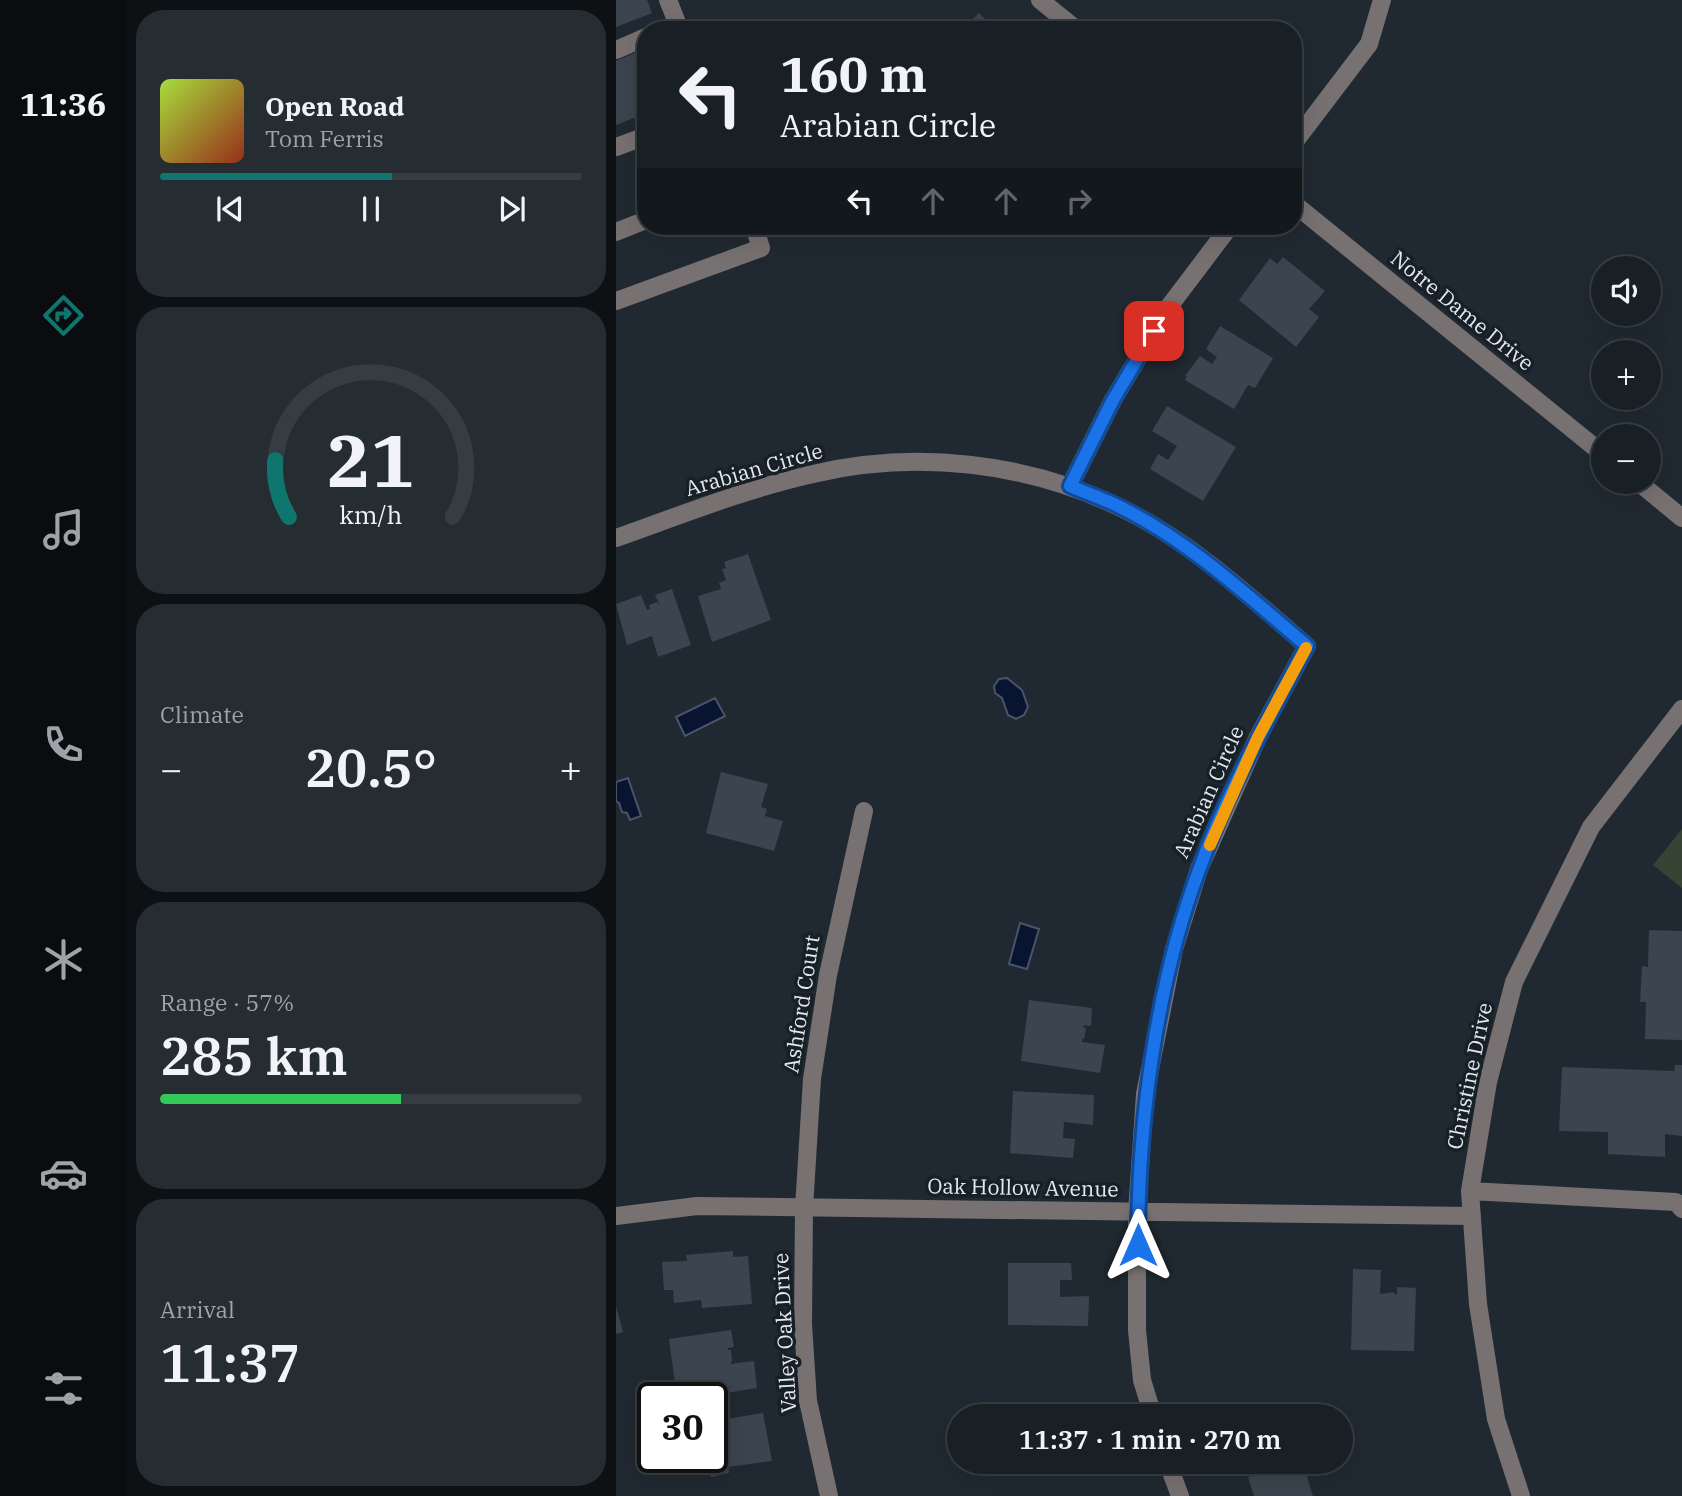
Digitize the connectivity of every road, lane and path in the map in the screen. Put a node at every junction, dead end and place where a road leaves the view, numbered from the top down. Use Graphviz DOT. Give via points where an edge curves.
graph roads {
  1 [pos="668,0"];
  2 [pos="1040,0"];
  3 [pos="1382,0"];
  4 [pos="672,21"];
  5 [pos="1066,21"];
  6 [pos="637,41"];
  7 [pos="616,50"];
  8 [pos="1302,132"];
  9 [pos="637,140"];
  10 [pos="616,148"];
  11 [pos="1302,210"];
  12 [pos="637,224"];
  13 [pos="616,232"];
  14 [pos="757,235"];
  15 [pos="1223,235"];
  16 [pos="616,300"];
  17 [pos="1591,444"];
  18 [pos="1070,486"];
  19 [pos="1652,494"];
  20 [pos="1682,518"];
  21 [pos="616,538"];
  22 [pos="1682,709"];
  23 [pos="864,811"];
  24 [pos="1470,1191"];
  25 [pos="804,1208"];
  26 [pos="1682,1209"];
  27 [pos="1138,1212"];
  28 [pos="616,1216"];
  29 [pos="1472,1216"];
  30 [pos="1149,1404"];
  31 [pos="1172,1474"];
  32 [pos="829,1496"];
  33 [pos="1180,1496"];
  34 [pos="1521,1496"];
  1 -- 4 [label="street"];
  2 -- 5 [label="street"];
  3 -- 8 [label="street" via="1369,44"];
  6 -- 7 [label="street"];
  9 -- 10 [label="street"];
  11 -- 17 [label="street, Notre Dame Drive"];
  12 -- 13 [label="street"];
  14 -- 16 [label="street" via="761,248"];
  15 -- 18 [label="street" via="1168,308 1113,400"];
  18 -- 21 [label="street, Arabian Circle" via="976,464 877,463 758,489"];
  18 -- 27 [label="street, Arabian Circle" via="1121,508 1172,539 1307,646 1258,737 1204,857 1174,948 1145,1094"];
  19 -- 20 [label="street"];
  22 -- 24 [label="street, Christine Drive" via="1591,827 1514,982 1488,1082"];
  23 -- 25 [label="street, Ashford Court" via="828,975 812,1079"];
  24 -- 26 [label="street" via="1676,1202"];
  24 -- 29 [label="street, Christine Drive"];
  25 -- 27 [label="street, Oak Hollow Avenue"];
  25 -- 28 [label="street, Oak Hollow Avenue" via="697,1206"];
  25 -- 32 [label="street, Valley Oak Drive" via="808,1401"];
  27 -- 29 [label="street, Oak Hollow Avenue"];
  27 -- 30 [label="street" via="1137,1331"];
  29 -- 34 [label="street, Christine Drive" via="1478,1304 1496,1419"];
  31 -- 33 [label="street"];
}
